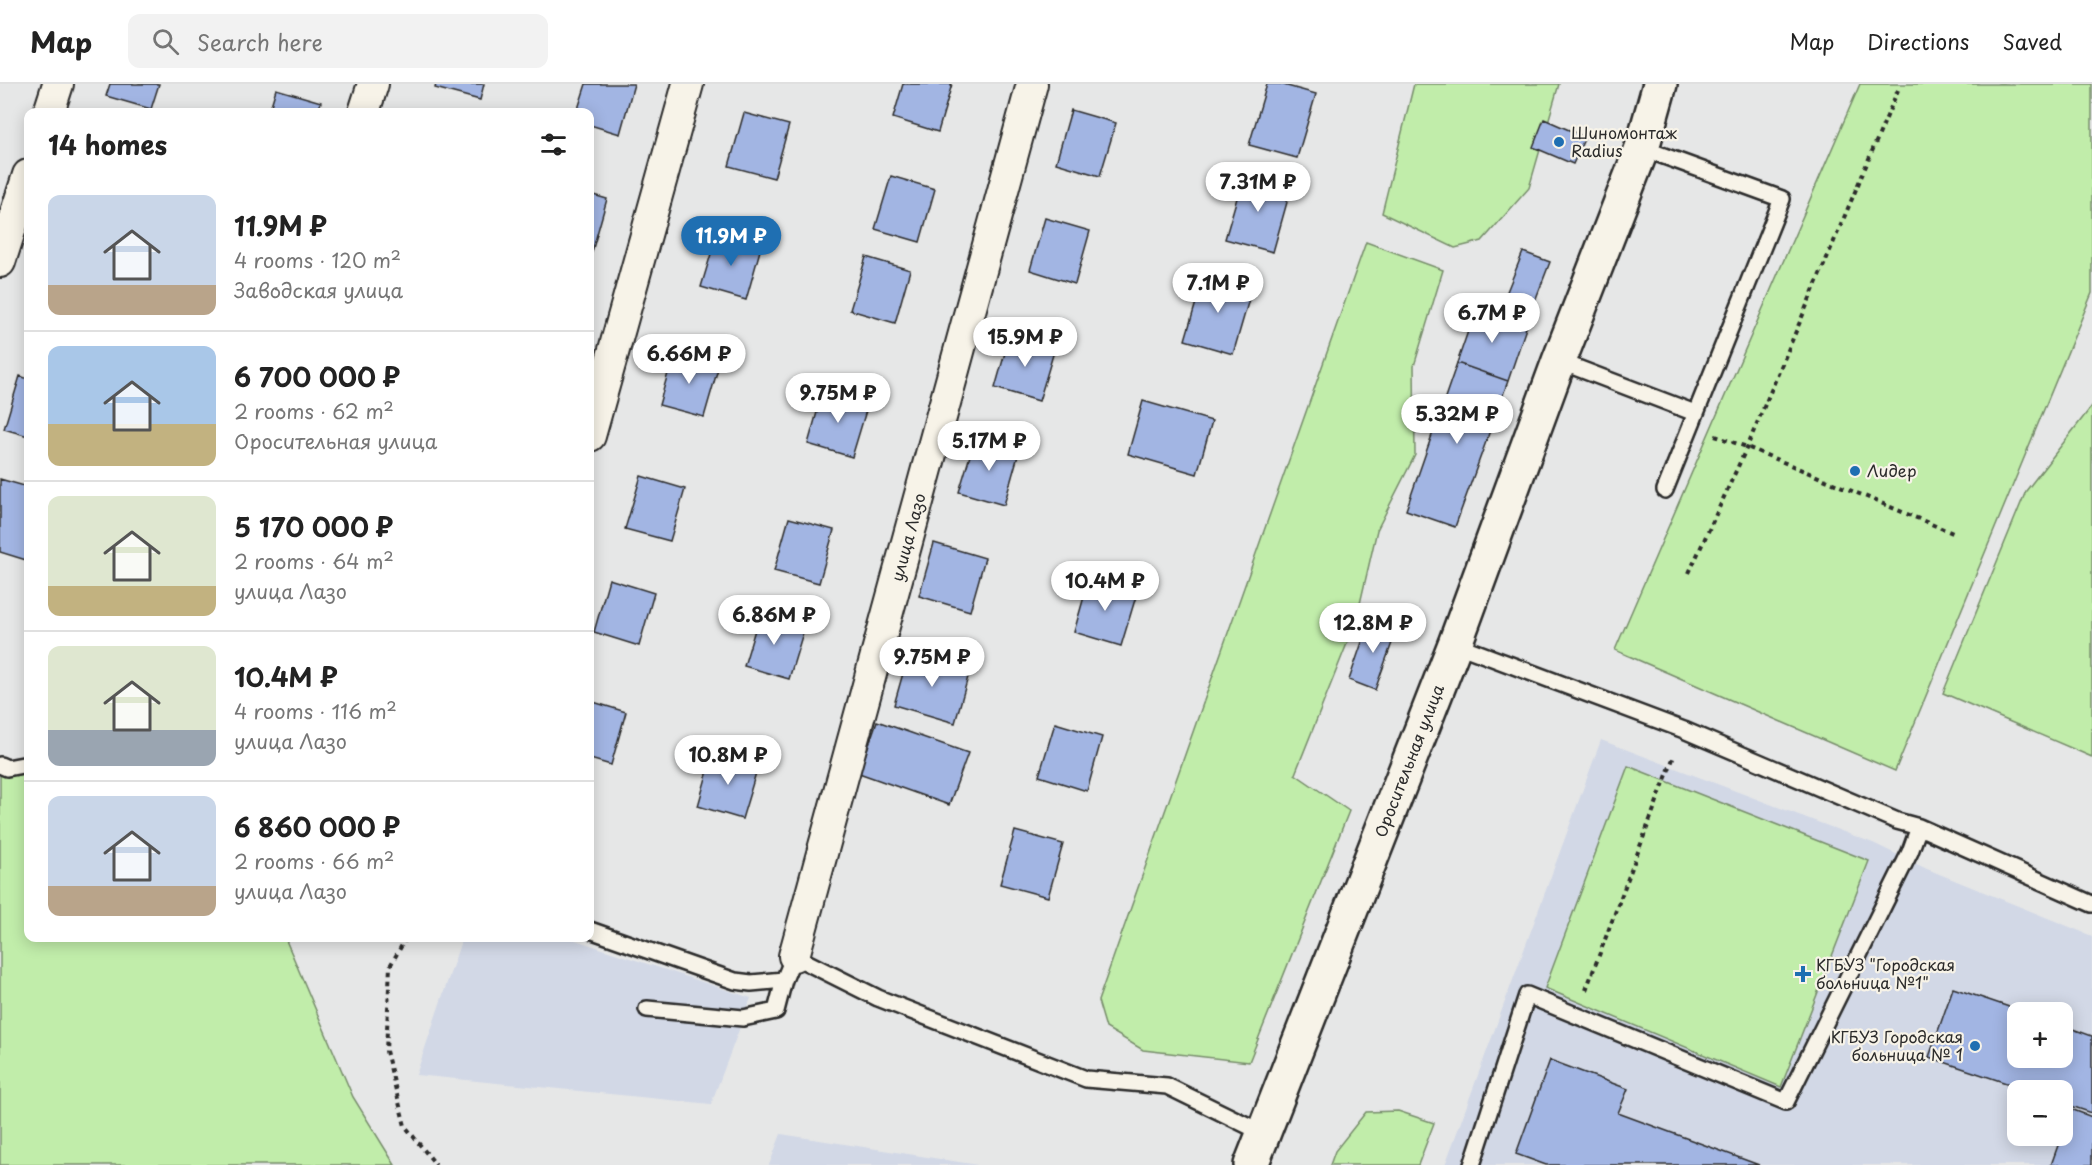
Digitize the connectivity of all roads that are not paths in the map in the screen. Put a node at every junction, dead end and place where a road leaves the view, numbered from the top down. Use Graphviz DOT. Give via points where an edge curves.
graph roads {
  1 [pos="58,84"];
  2 [pos="373,84"];
  3 [pos="688,84"];
  4 [pos="1032,84"];
  5 [pos="1660,84"];
  6 [pos="50,108"];
  7 [pos="365,108"];
  8 [pos="1642,148"];
  9 [pos="24,187"];
  10 [pos="0,262"];
  11 [pos="1559,361"];
  12 [pos="1692,420"];
  13 [pos="594,422"];
  14 [pos="1665,490"];
  15 [pos="1455,644"];
  16 [pos="0,765"];
  17 [pos="24,765"];
  18 [pos="1919,827"];
  19 [pos="2092,904"];
  20 [pos="594,931"];
  21 [pos="789,968"];
  22 [pos="647,1009"];
  23 [pos="1263,1133"];
  24 [pos="1251,1165"];
  25 [pos="1472,1165"];
  1 -- 6 [label="street"];
  2 -- 7 [label="street"];
  3 -- 13 [label="street"];
  4 -- 21 [label="street, улица Лазо"];
  5 -- 8 [label="main road, Оросительная улица"];
  8 -- 11 [label="main road, Оросительная улица"];
  8 -- 12 [label="lane" via="1782,199"];
  9 -- 10 [label="street"];
  11 -- 12 [label="lane"];
  11 -- 15 [label="main road, Оросительная улица"];
  12 -- 14 [label="lane"];
  15 -- 18 [label="lane" via="1684,730"];
  15 -- 23 [label="main road, Оросительная улица"];
  16 -- 17 [label="lane" via="7,768"];
  18 -- 19 [label="lane"];
  18 -- 25 [label="lane" via="1786,1102 1527,995"];
  20 -- 21 [label="lane" via="735,981 751,983"];
  21 -- 22 [label="lane" via="776,1011 743,1018"];
  21 -- 23 [label="lane" via="878,998 1086,1079 1167,1086"];
  23 -- 24 [label="main road, Оросительная улица"];
}
